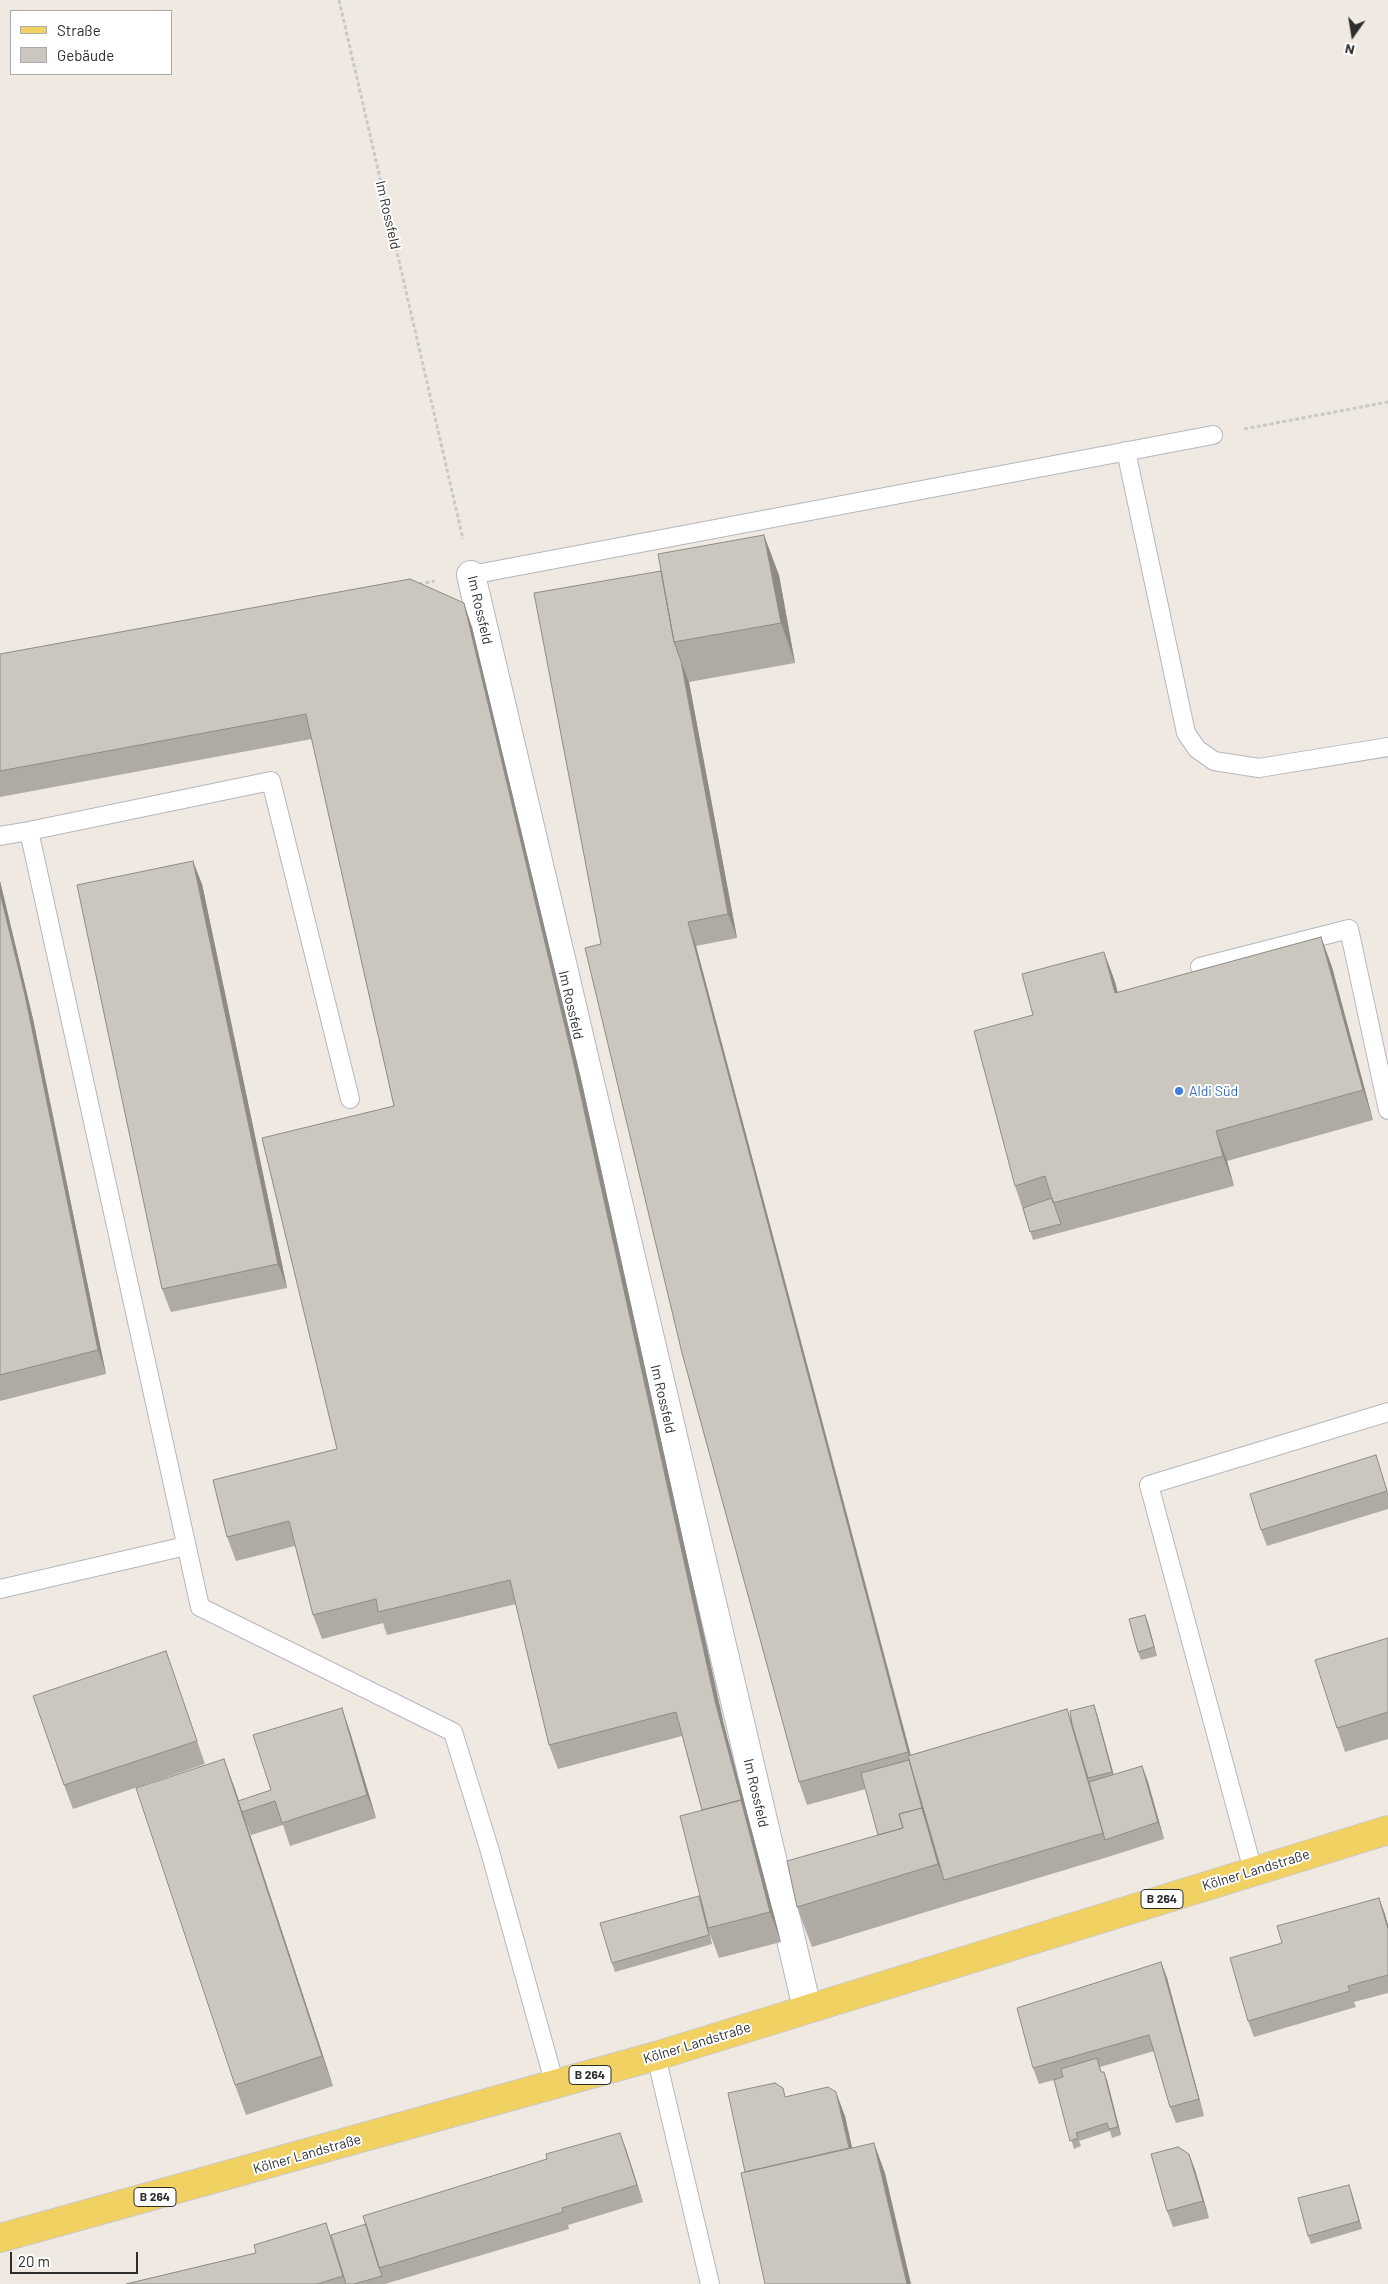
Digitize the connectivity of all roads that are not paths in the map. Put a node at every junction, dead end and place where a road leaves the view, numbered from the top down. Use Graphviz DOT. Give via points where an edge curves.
graph roads {
  1 [pos="1213,435"];
  2 [pos="1126,452"];
  3 [pos="472,574"];
  4 [pos="1388,747"];
  5 [pos="29,831"];
  6 [pos="0,836"];
  7 [pos="1200,967"];
  8 [pos="350,1099"];
  9 [pos="1388,1110"];
  10 [pos="1388,1412"];
  11 [pos="186,1546"];
  12 [pos="0,1589"];
  13 [pos="1388,1830"];
  14 [pos="1253,1871"];
  15 [pos="807,2008"];
  16 [pos="656,2056"];
  17 [pos="555,2085"];
  18 [pos="0,2238"];
  19 [pos="710,2284"];
  1 -- 2 [label="lane"];
  2 -- 3 [label="lane"];
  2 -- 4 [label="lane" via="1186,733 1196,749 1214,761 1259,768"];
  3 -- 15 [label="street, Im Rossfeld"];
  5 -- 6 [label="lane"];
  5 -- 8 [label="lane" via="271,781"];
  5 -- 11 [label="lane"];
  7 -- 9 [label="lane" via="1349,929"];
  10 -- 14 [label="lane" via="1149,1485"];
  11 -- 12 [label="lane"];
  11 -- 17 [label="lane" via="200,1607 453,1732"];
  13 -- 14 [label="main road, Kölner Landstraße / B 264"];
  14 -- 15 [label="main road, Kölner Landstraße / B 264"];
  15 -- 16 [label="main road, Kölner Landstraße / B 264"];
  16 -- 17 [label="main road, Kölner Landstraße / B 264"];
  16 -- 19 [label="lane"];
  17 -- 18 [label="main road, Kölner Landstraße / B 264"];
}
